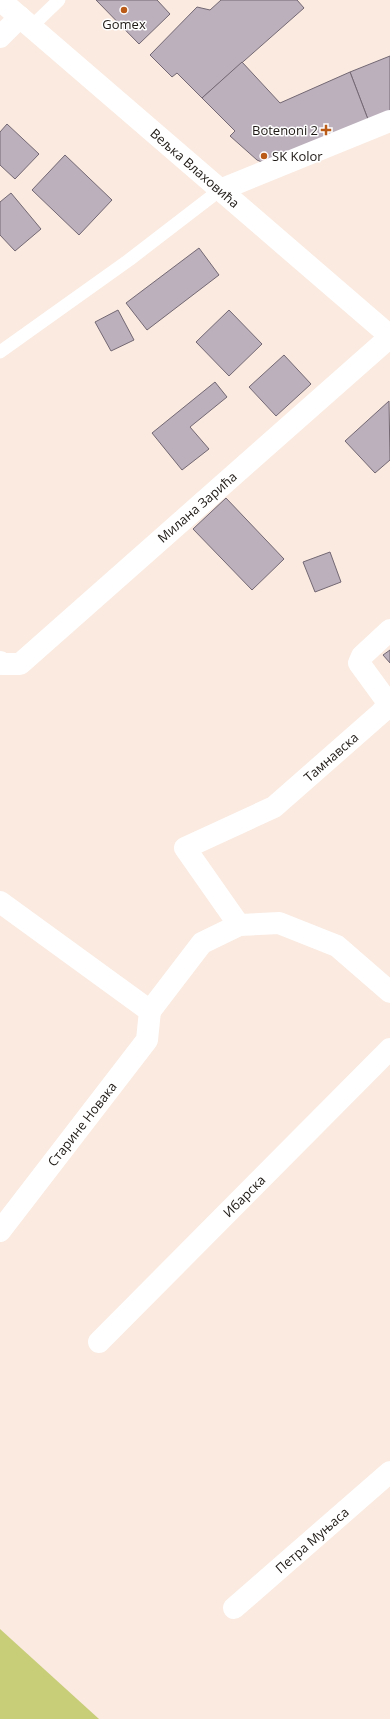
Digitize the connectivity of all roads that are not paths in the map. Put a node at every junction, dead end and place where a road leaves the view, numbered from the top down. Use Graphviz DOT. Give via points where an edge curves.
graph roads {
  1 [pos="0,0"];
  2 [pos="59,0"];
  3 [pos="26,22"];
  4 [pos="0,37"];
  5 [pos="390,121"];
  6 [pos="220,190"];
  7 [pos="390,337"];
  8 [pos="0,352"];
  9 [pos="390,630"];
  10 [pos="0,662"];
  11 [pos="0,902"];
  12 [pos="239,926"];
  13 [pos="390,992"];
  14 [pos="150,1011"];
  15 [pos="390,1049"];
  16 [pos="0,1231"];
  17 [pos="99,1342"];
  18 [pos="390,1472"];
  19 [pos="234,1608"];
  1 -- 3 [label="street, Вељка Влаховића"];
  2 -- 3 [label="lane"];
  3 -- 4 [label="street"];
  3 -- 6 [label="street, Вељка Влаховића"];
  5 -- 6 [label="street"];
  6 -- 7 [label="street, Вељка Влаховића"];
  6 -- 8 [label="lane" via="129,260"];
  7 -- 10 [label="street, Милана Зарића" via="20,664"];
  9 -- 12 [label="street, Тамнавска" via="362,656 359,663 386,700 387,706 381,713 274,807 185,848"];
  11 -- 14 [label="street"];
  12 -- 13 [label="street" via="279,923 337,946"];
  12 -- 14 [label="street" via="202,943"];
  14 -- 16 [label="street, Старине Новака" via="147,1040"];
  15 -- 17 [label="street, Ибарска"];
  18 -- 19 [label="street, Петра Муњаса"];
}
